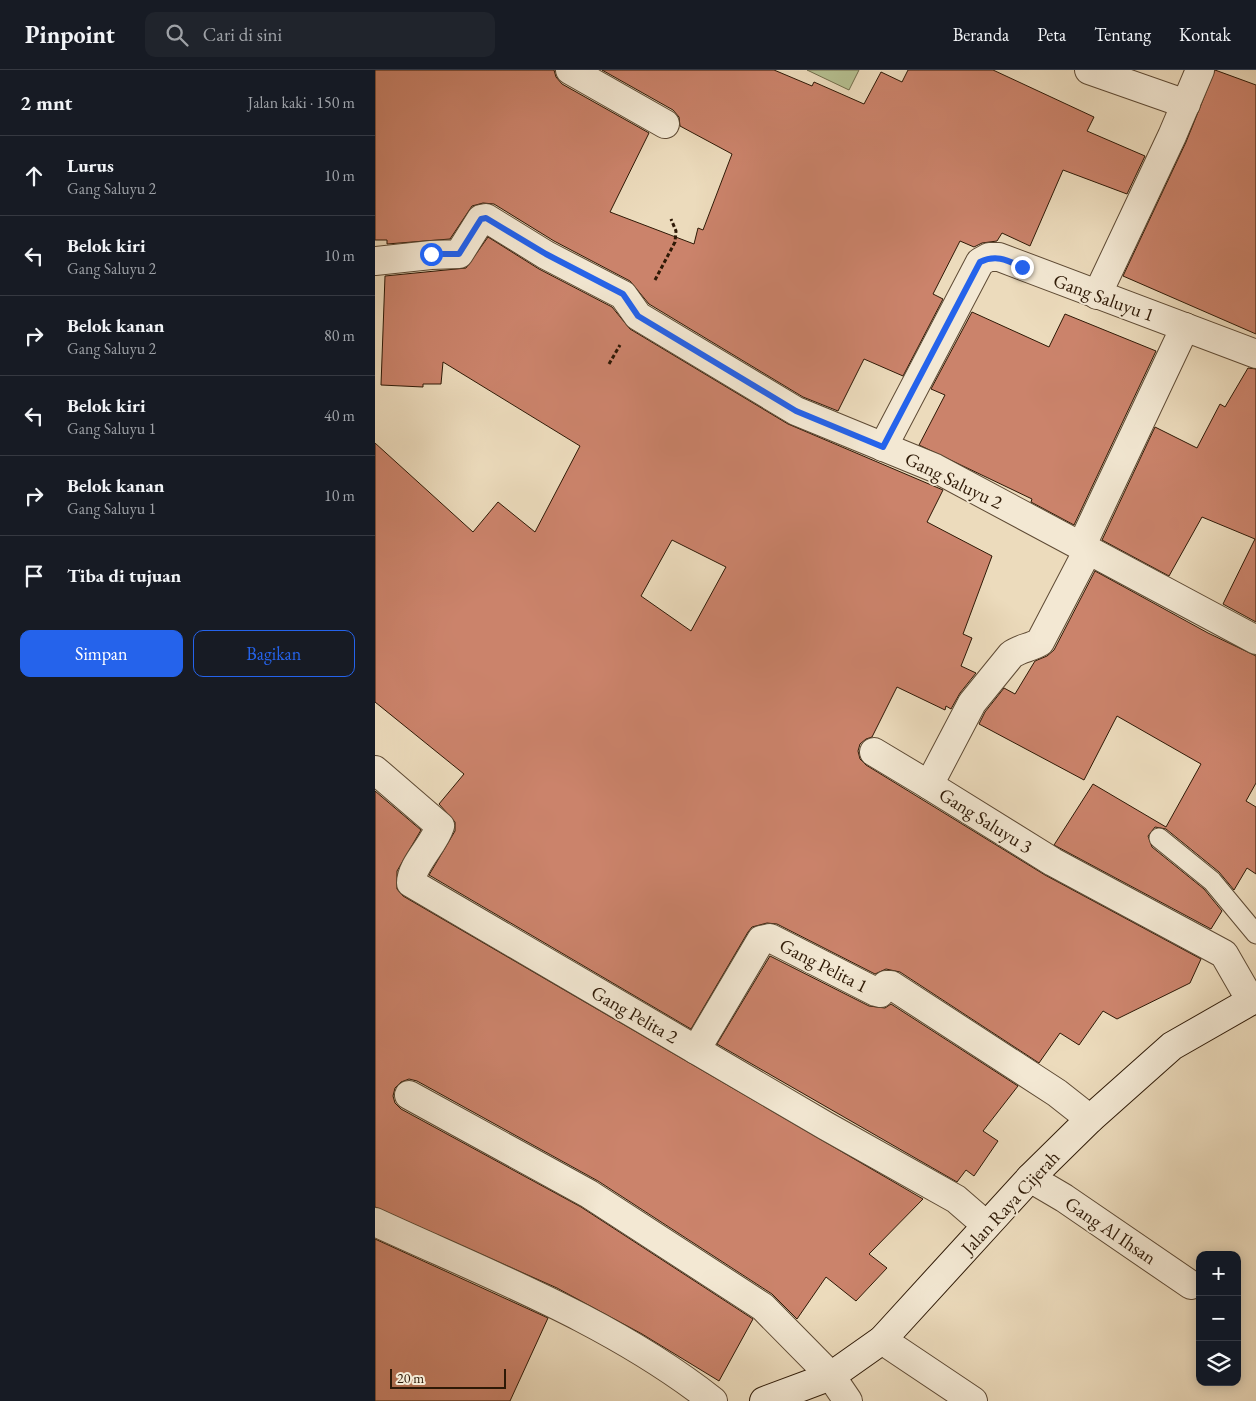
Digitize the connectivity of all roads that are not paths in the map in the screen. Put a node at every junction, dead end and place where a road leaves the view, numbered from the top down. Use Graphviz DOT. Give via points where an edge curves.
graph roads {
  1 [pos="570,70"];
  2 [pos="1089,70"];
  3 [pos="1200,70"];
  4 [pos="1186,104"];
  5 [pos="665,124"];
  6 [pos="375,261"];
  7 [pos="1097,294"];
  8 [pos="1185,327"];
  9 [pos="1256,354"];
  10 [pos="883,447"];
  11 [pos="1085,548"];
  12 [pos="1256,640"];
  13 [pos="874,752"];
  14 [pos="375,770"];
  15 [pos="929,785"];
  16 [pos="1159,838"];
  17 [pos="1256,934"];
  18 [pos="1253,1000"];
  19 [pos="696,1050"];
  20 [pos="409,1095"];
  21 [pos="1090,1120"];
  22 [pos="1030,1178"];
  23 [pos="375,1222"];
  24 [pos="987,1225"];
  25 [pos="1191,1285"];
  26 [pos="882,1340"];
  27 [pos="831,1376"];
  28 [pos="713,1401"];
  29 [pos="765,1401"];
  30 [pos="848,1401"];
  31 [pos="973,1401"];
  1 -- 5 [label="street"];
  2 -- 4 [label="street"];
  3 -- 4 [label="street"];
  4 -- 7 [label="street"];
  6 -- 10 [label="street, Gang Saluyu 2" via="459,254 481,219 486,218 623,294 638,316 796,411"];
  7 -- 8 [label="street, Gang Saluyu 1"];
  7 -- 10 [label="street, Gang Saluyu 1" via="999,257 989,257 980,262"];
  8 -- 9 [label="street, Gang Saluyu 1"];
  8 -- 11 [label="street, Gang Saluyu 3"];
  10 -- 11 [label="street, Gang Saluyu 2" via="935,468"];
  11 -- 12 [label="street, Gang Saluyu 2"];
  11 -- 15 [label="street, Gang Saluyu 3" via="1040,642 1011,655 972,704"];
  13 -- 15 [label="street"];
  14 -- 19 [label="street, Gang Pelita 2" via="440,826 436,838 411,875 411,883"];
  15 -- 18 [label="street, Gang Saluyu 3" via="1053,862 1224,954"];
  16 -- 17 [label="lane" via="1212,882"];
  18 -- 21 [label="street, Jalan Raya Cijerah" via="1172,1046"];
  19 -- 21 [label="street, Gang Pelita 1" via="761,940 770,938 876,992 880,993 886,985 891,985 1057,1093"];
  19 -- 24 [label="street, Gang Pelita 2" via="955,1199"];
  20 -- 27 [label="street" via="589,1194 763,1307"];
  21 -- 22 [label="street, Jalan Raya Cijerah"];
  22 -- 24 [label="street, Jalan Raya Cijerah"];
  22 -- 25 [label="street, Gang Al Ihsan"];
  23 -- 28 [label="street" via="595,1324 681,1376"];
  24 -- 26 [label="street, Jalan Raya Cijerah"];
  26 -- 27 [label="street, Jalan Raya Cijerah"];
  26 -- 31 [label="street"];
  27 -- 29 [label="street, Jalan Raya Cijerah"];
  27 -- 30 [label="street"];
}
